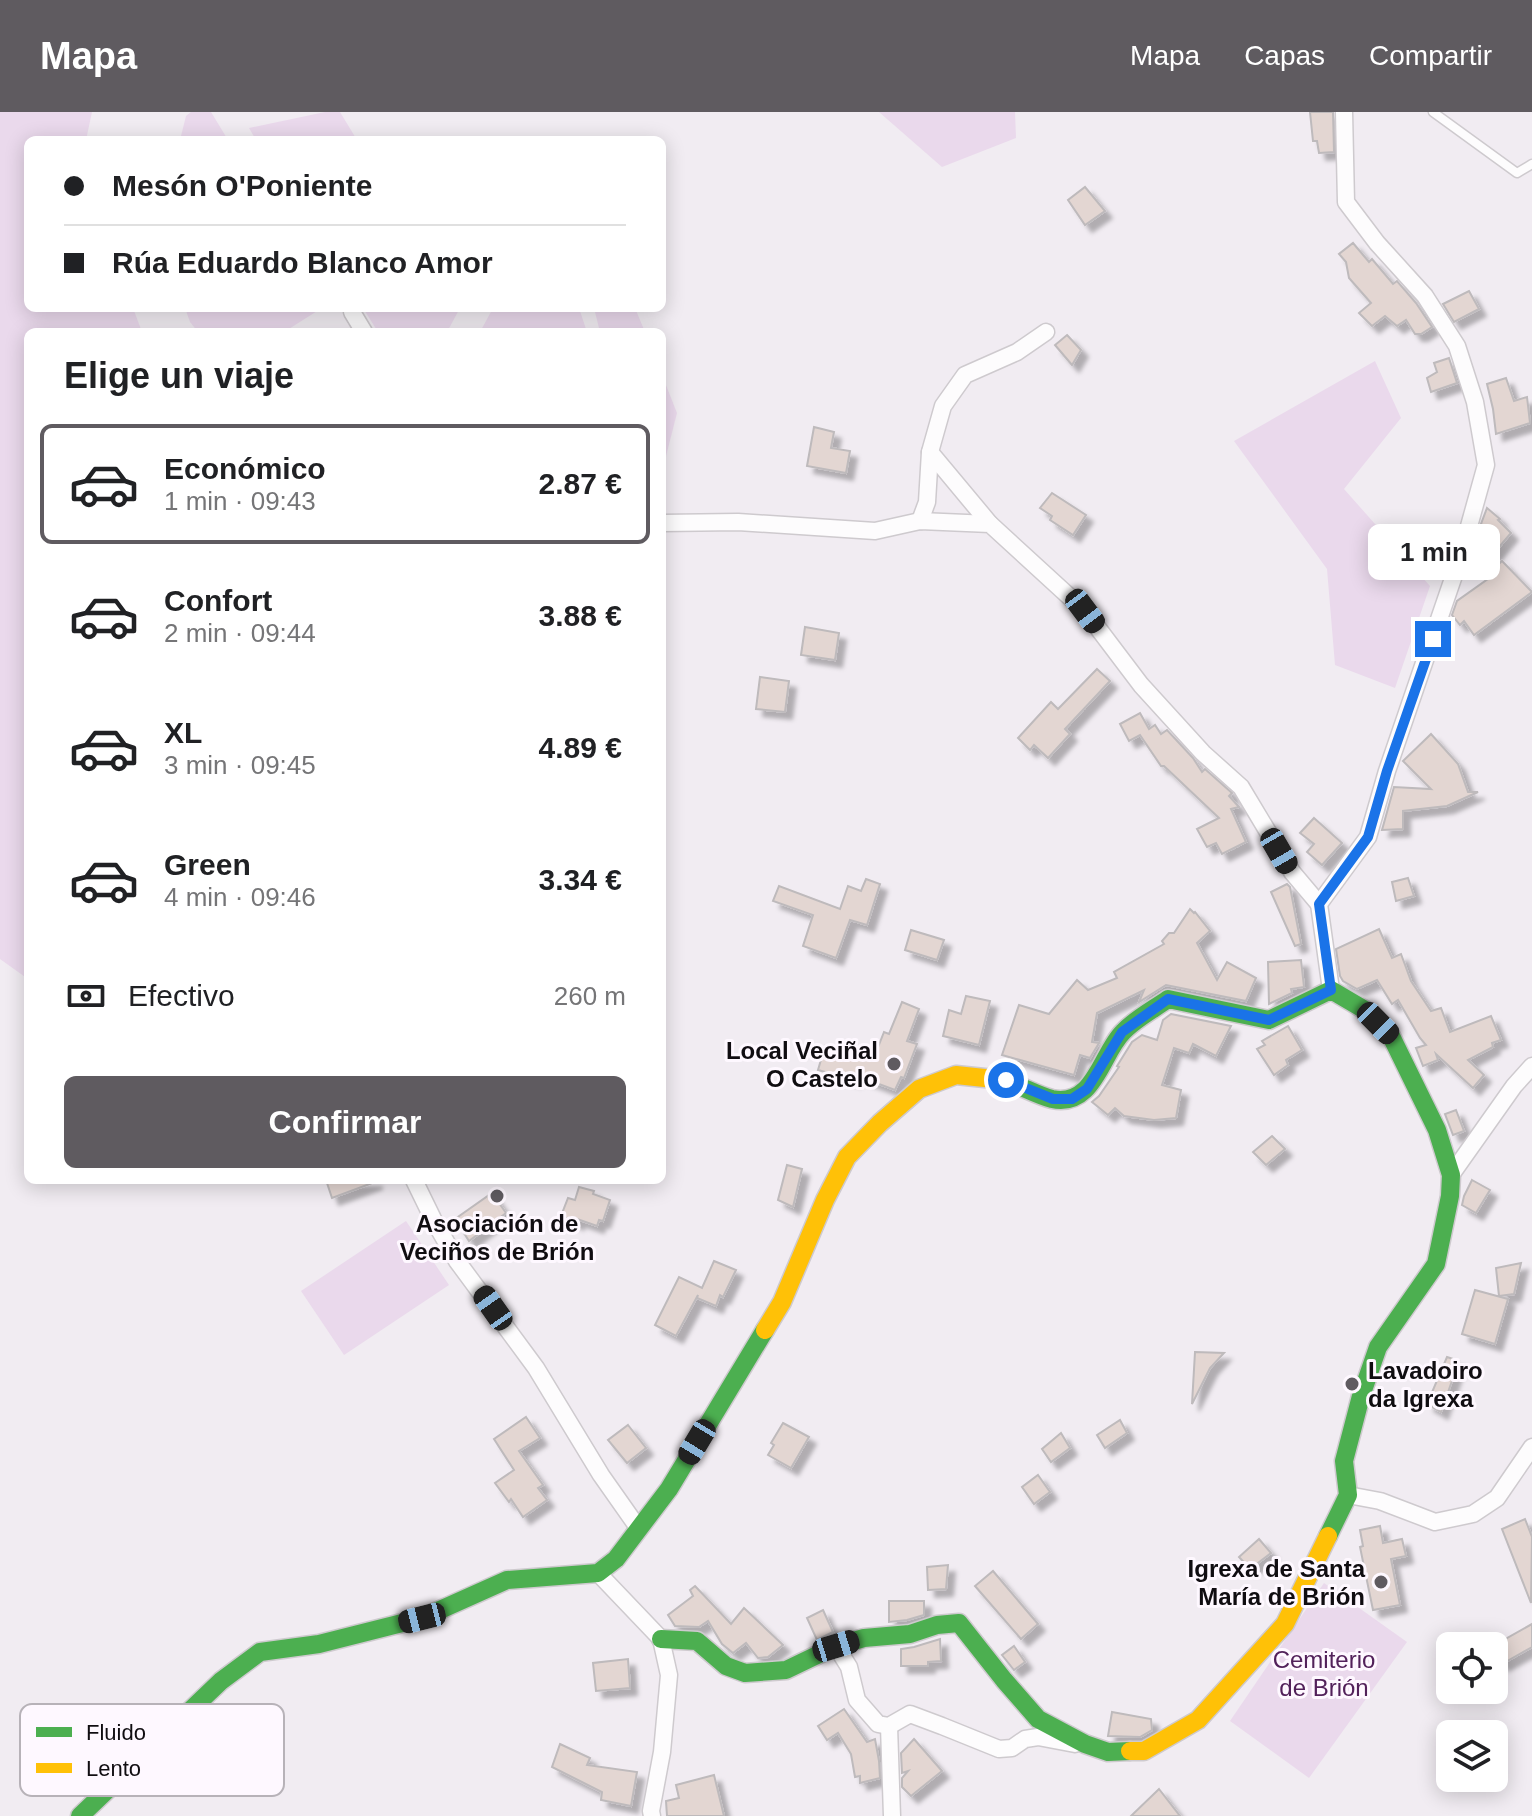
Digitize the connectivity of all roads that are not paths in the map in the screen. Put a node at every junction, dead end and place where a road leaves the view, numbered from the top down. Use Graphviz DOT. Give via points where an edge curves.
graph roads {
  1 [pos="1344,112"];
  2 [pos="1433,112"];
  3 [pos="1532,164"];
  4 [pos="352,312"];
  5 [pos="362,328"];
  6 [pos="1046,332"];
  7 [pos="930,452"];
  8 [pos="920,521"];
  9 [pos="666,523"];
  10 [pos="990,524"];
  11 [pos="1319,904"];
  12 [pos="1331,990"];
  13 [pos="1532,1066"];
  14 [pos="1451,1175"];
  15 [pos="416,1184"];
  16 [pos="1532,1447"];
  17 [pos="1348,1495"];
  18 [pos="639,1529"];
  19 [pos="598,1573"];
  20 [pos="661,1639"];
  21 [pos="836,1646"];
  22 [pos="197,1704"];
  23 [pos="889,1726"];
  24 [pos="1085,1744"];
  25 [pos="101,1796"];
  26 [pos="80,1816"];
  27 [pos="652,1816"];
  28 [pos="892,1816"];
  1 -- 11 [label="street" via="1346,202 1425,296 1457,346 1475,402 1486,465 1368,837"];
  2 -- 3 [label="lane" via="1517,173"];
  4 -- 5 [label="street"];
  6 -- 7 [label="street" via="1017,352 965,375 943,406"];
  7 -- 8 [label="street" via="927,502"];
  7 -- 10 [label="street"];
  8 -- 9 [label="street" via="875,531"];
  8 -- 10 [label="street"];
  10 -- 11 [label="street" via="1085,611 1141,685 1241,787 1292,872"];
  11 -- 12 [label="street"];
  12 -- 14 [label="street" via="1365,1010 1391,1036 1437,1130"];
  12 -- 18 [label="street" via="1269,1020 1168,999 1122,1032 1087,1089 1072,1099 1053,1099 1006,1080 956,1075 919,1089 847,1157 782,1302 669,1489"];
  13 -- 14 [label="street"];
  14 -- 17 [label="street" via="1436,1264 1378,1347 1361,1396 1344,1461"];
  15 -- 18 [label="street" via="457,1261 536,1368"];
  16 -- 17 [label="street" via="1497,1498 1473,1514 1435,1522"];
  17 -- 24 [label="street" via="1285,1624 1198,1720 1144,1751 1108,1752"];
  18 -- 19 [label="street"];
  19 -- 20 [label="street"];
  19 -- 22 [label="street" via="507,1580 422,1618 319,1644 260,1652"];
  20 -- 21 [label="street" via="697,1641 726,1666 745,1673 786,1670"];
  20 -- 27 [label="street" via="669,1675"];
  21 -- 23 [label="street" via="849,1667 857,1700 878,1724"];
  21 -- 24 [label="street" via="959,1623 1038,1719"];
  23 -- 24 [label="street" via="910,1714 999,1749 1038,1737"];
  23 -- 28 [label="street"];
  25 -- 26 [label="street"];
}
